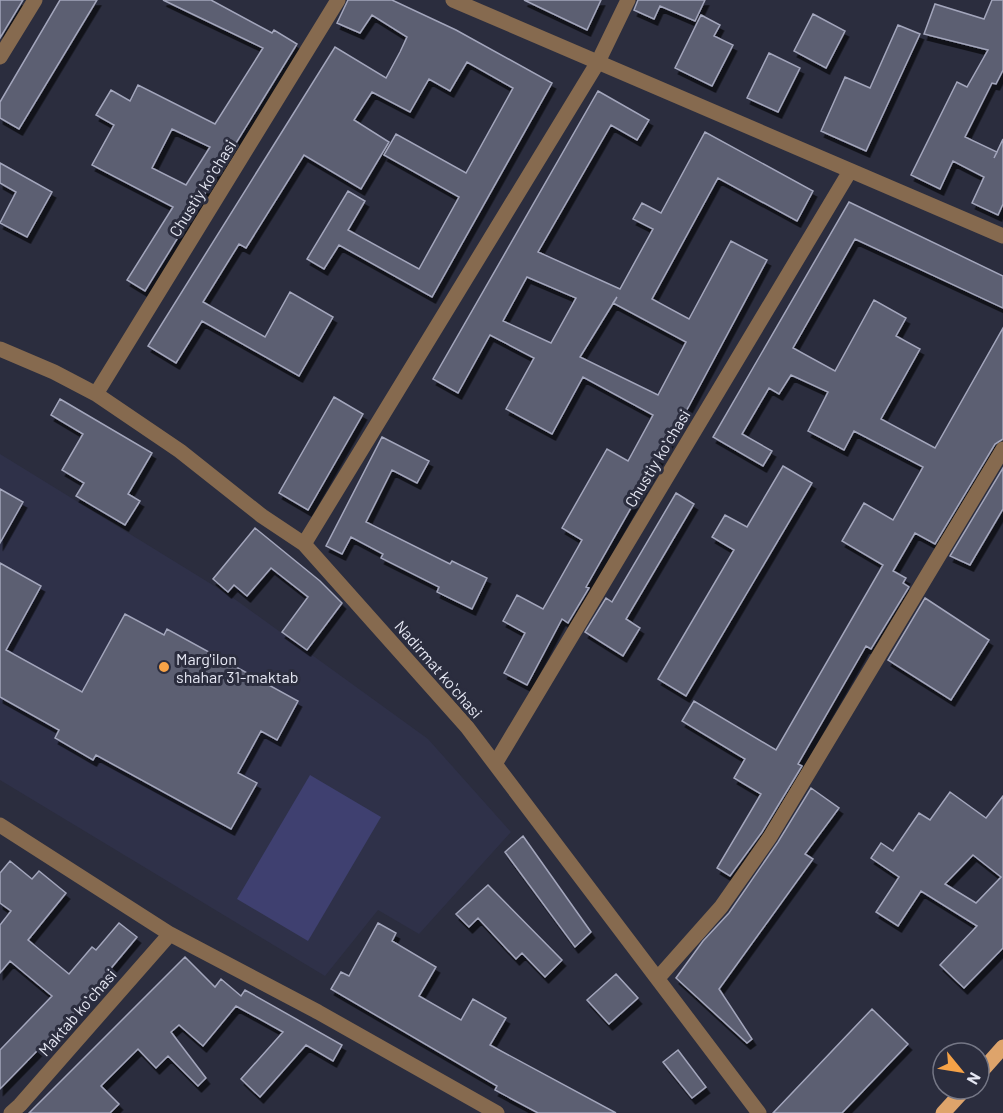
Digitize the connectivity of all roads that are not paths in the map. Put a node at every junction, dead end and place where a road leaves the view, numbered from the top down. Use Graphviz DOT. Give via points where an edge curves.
graph roads {
  1 [pos="35,0"];
  2 [pos="338,0"];
  3 [pos="453,0"];
  4 [pos="628,0"];
  5 [pos="0,57"];
  6 [pos="598,62"];
  7 [pos="850,171"];
  8 [pos="1003,236"];
  9 [pos="0,349"];
  10 [pos="96,394"];
  11 [pos="1003,449"];
  12 [pos="304,544"];
  13 [pos="495,764"];
  14 [pos="0,825"];
  15 [pos="170,934"];
  16 [pos="658,978"];
  17 [pos="1003,1047"];
  18 [pos="991,1060"];
  19 [pos="747,1097"];
  20 [pos="954,1101"];
  21 [pos="11,1113"];
  22 [pos="497,1113"];
  23 [pos="741,1113"];
  24 [pos="759,1113"];
  25 [pos="943,1113"];
  1 -- 5 [label="street"];
  2 -- 10 [label="street, Chustiy koʻchasi"];
  3 -- 6 [label="street"];
  4 -- 6 [label="street"];
  6 -- 7 [label="street"];
  6 -- 12 [label="street"];
  7 -- 8 [label="street"];
  7 -- 13 [label="street, Chustiy koʻchasi"];
  9 -- 10 [label="street, Nadirmat koʻchasi"];
  10 -- 12 [label="street, Nadirmat koʻchasi"];
  11 -- 16 [label="street" via="770,837 721,907"];
  12 -- 13 [label="street, Nadirmat koʻchasi" via="467,727"];
  13 -- 16 [label="street, Nadirmat koʻchasi"];
  14 -- 15 [label="street"];
  15 -- 21 [label="street, Maktab koʻchasi"];
  15 -- 22 [label="street"];
  16 -- 19 [label="street, Nadirmat koʻchasi"];
  17 -- 18 [label="main road"];
  19 -- 23 [label="street"];
  19 -- 24 [label="street, Nadirmat koʻchasi"];
  20 -- 25 [label="main road"];
}
